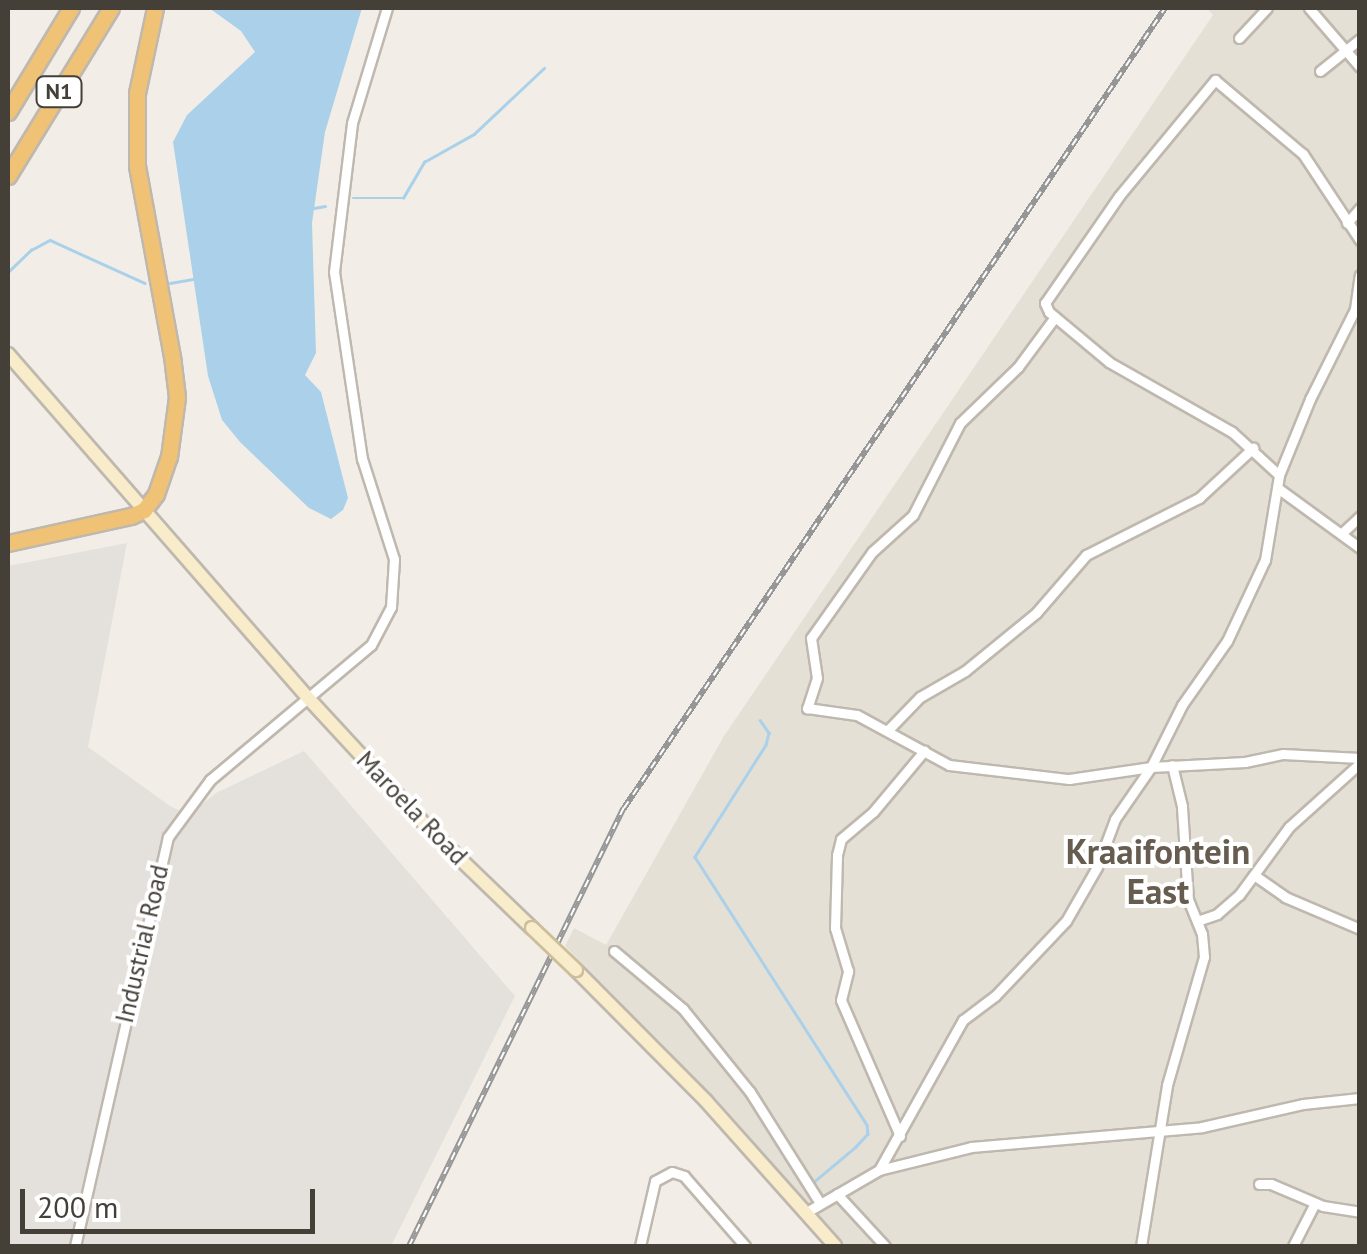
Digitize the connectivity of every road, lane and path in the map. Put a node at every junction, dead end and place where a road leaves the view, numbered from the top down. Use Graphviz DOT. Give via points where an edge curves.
graph roads {
  1 [pos="71,8"];
  2 [pos="111,8"];
  3 [pos="155,8"];
  4 [pos="387,8"];
  5 [pos="1267,8"];
  6 [pos="1309,8"];
  7 [pos="1239,38"];
  8 [pos="1360,38"];
  9 [pos="1346,50"];
  10 [pos="1360,67"];
  11 [pos="1320,71"];
  12 [pos="8,112"];
  13 [pos="8,176"];
  14 [pos="1360,208"];
  15 [pos="1347,223"];
  16 [pos="1360,240"];
  17 [pos="1360,275"];
  18 [pos="1056,318"];
  19 [pos="8,354"];
  20 [pos="1253,448"];
  21 [pos="1279,475"];
  22 [pos="1279,489"];
  23 [pos="144,510"];
  24 [pos="1360,516"];
  25 [pos="1342,532"];
  26 [pos="8,543"];
  27 [pos="1360,548"];
  28 [pos="310,700"];
  29 [pos="888,730"];
  30 [pos="924,751"];
  31 [pos="1360,761"];
  32 [pos="1172,765"];
  33 [pos="1152,767"];
  34 [pos="1254,875"];
  35 [pos="1197,921"];
  36 [pos="1360,928"];
  37 [pos="614,951"];
  38 [pos="1360,1098"];
  39 [pos="1158,1131"];
  40 [pos="900,1136"];
  41 [pos="879,1170"];
  42 [pos="1259,1184"];
  43 [pos="836,1194"];
  44 [pos="820,1203"];
  45 [pos="1315,1204"];
  46 [pos="805,1212"];
  47 [pos="1360,1212"];
  48 [pos="1298,1245"];
  49 [pos="75,1246"];
  50 [pos="640,1246"];
  51 [pos="745,1246"];
  52 [pos="835,1246"];
  53 [pos="885,1246"];
  54 [pos="1142,1246"];
  1 -- 12 [label="highway, N1"];
  2 -- 13 [label="highway, N1"];
  3 -- 23 [label="highway" via="137,94 137,165 177,397 169,457"];
  4 -- 28 [label="street, Industrial Road" via="352,123 334,272 350,402 395,581 391,607 371,645"];
  5 -- 7 [label="street"];
  6 -- 9 [label="street"];
  8 -- 9 [label="street"];
  9 -- 10 [label="street"];
  9 -- 11 [label="street"];
  14 -- 15 [label="street"];
  15 -- 16 [label="street"];
  15 -- 18 [label="street" via="1303,154 1215,80 1048,296 1046,308"];
  17 -- 21 [label="street" via="1355,309"];
  18 -- 20 [label="street" via="1128,375"];
  18 -- 29 [label="street" via="1018,367 960,423 913,515 872,552 811,638 818,678 806,708 856,715"];
  19 -- 23 [label="street, Maroela Road"];
  20 -- 21 [label="street"];
  20 -- 29 [label="street" via="1199,498 1086,555 1036,613 966,671 920,697"];
  21 -- 22 [label="street"];
  22 -- 25 [label="street"];
  22 -- 33 [label="street" via="1265,560 1248,599"];
  23 -- 26 [label="highway" via="111,524"];
  23 -- 28 [label="street, Maroela Road"];
  24 -- 25 [label="street"];
  25 -- 27 [label="street"];
  28 -- 46 [label="street, Maroela Road, bridge" via="430,829 695,1089"];
  28 -- 49 [label="street, Industrial Road" via="202,788 168,837"];
  29 -- 30 [label="street"];
  30 -- 33 [label="street" via="960,767 1068,778"];
  30 -- 40 [label="street" via="841,839 837,855 835,928 848,971 841,1000"];
  31 -- 32 [label="street" via="1283,754"];
  31 -- 34 [label="street" via="1289,827"];
  32 -- 33 [label="street"];
  32 -- 35 [label="street" via="1182,806 1188,900"];
  33 -- 40 [label="street" via="1114,819 1097,867 1066,921 963,1020"];
  34 -- 35 [label="street" via="1226,907"];
  34 -- 36 [label="street" via="1285,897"];
  35 -- 39 [label="street" via="1202,967"];
  37 -- 44 [label="street" via="683,1009 750,1092"];
  38 -- 39 [label="street"];
  39 -- 41 [label="street" via="989,1144"];
  39 -- 54 [label="street"];
  40 -- 41 [label="street"];
  41 -- 43 [label="street"];
  42 -- 45 [label="street"];
  43 -- 44 [label="street"];
  43 -- 53 [label="street"];
  44 -- 46 [label="street"];
  45 -- 47 [label="street"];
  45 -- 48 [label="street"];
  46 -- 52 [label="street, Maroela Road"];
  50 -- 51 [label="street" via="653,1186 667,1172 684,1176"];
}
